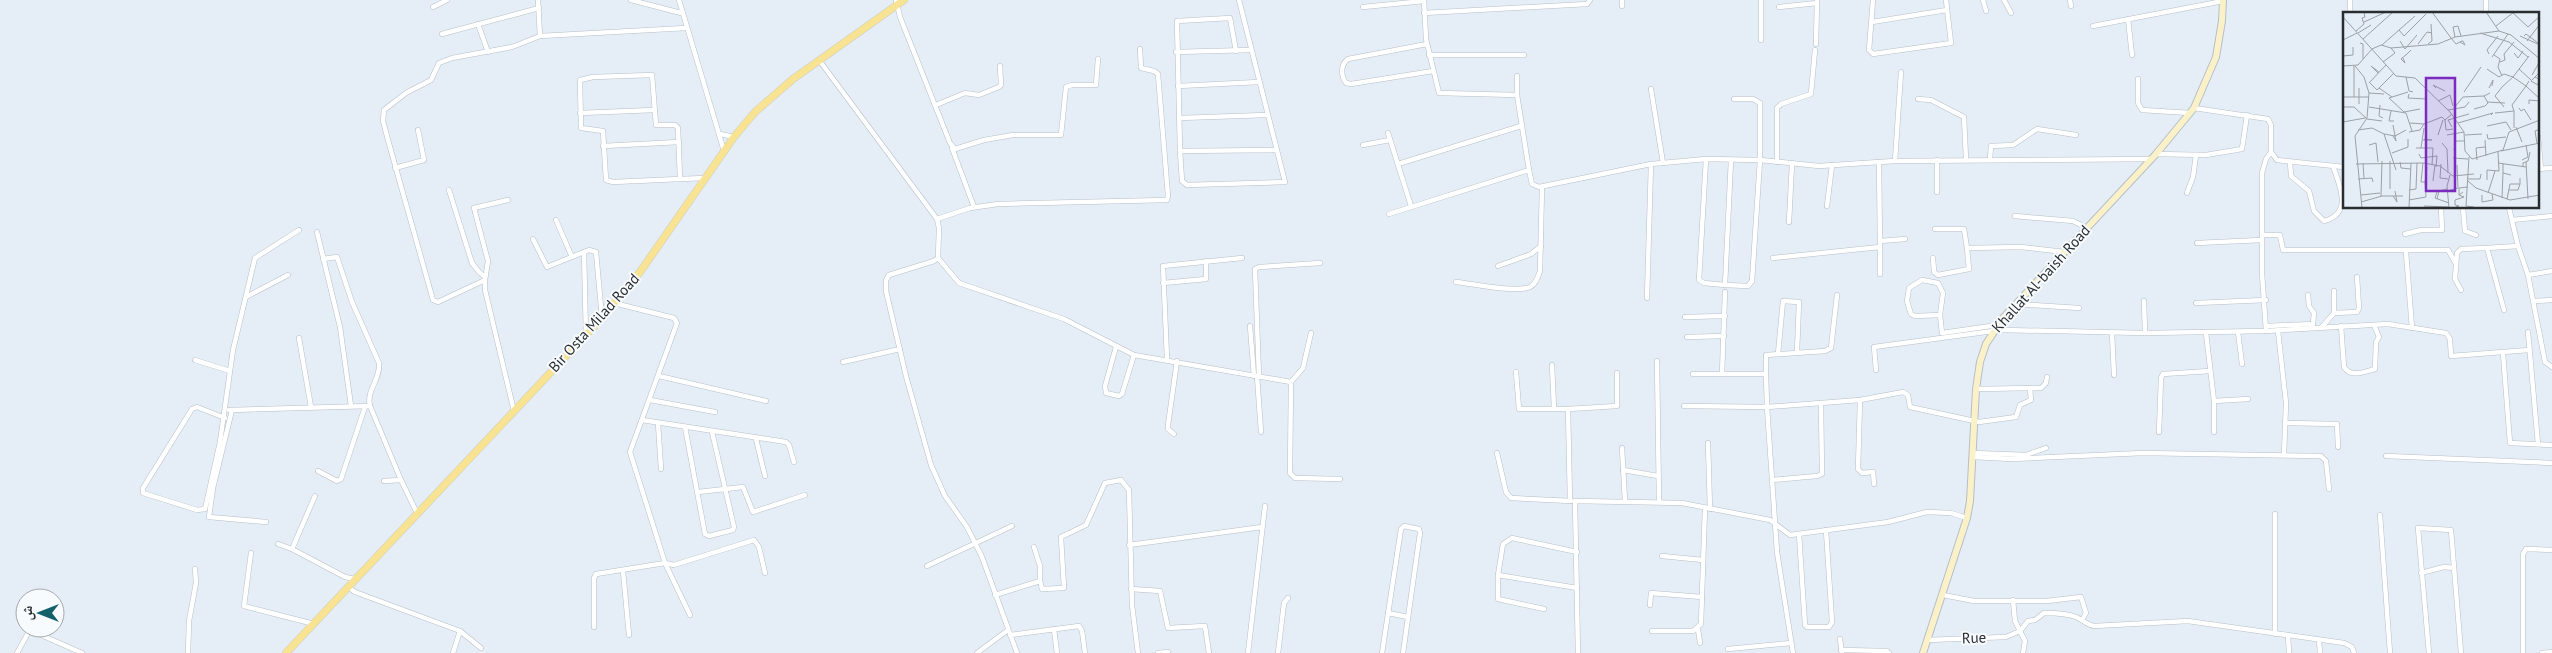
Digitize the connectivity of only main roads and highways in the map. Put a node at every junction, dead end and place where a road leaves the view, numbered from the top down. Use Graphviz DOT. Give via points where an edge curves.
graph roads {
  1 [pos="904,0"];
  2 [pos="896,3"];
  3 [pos="286,653"];
  1 -- 2 [label="main road, Bir Osta Milad Road"];
  2 -- 3 [label="main road, Bir Osta Milad Road" via="767,101 734,137 640,272 602,318"];
}
